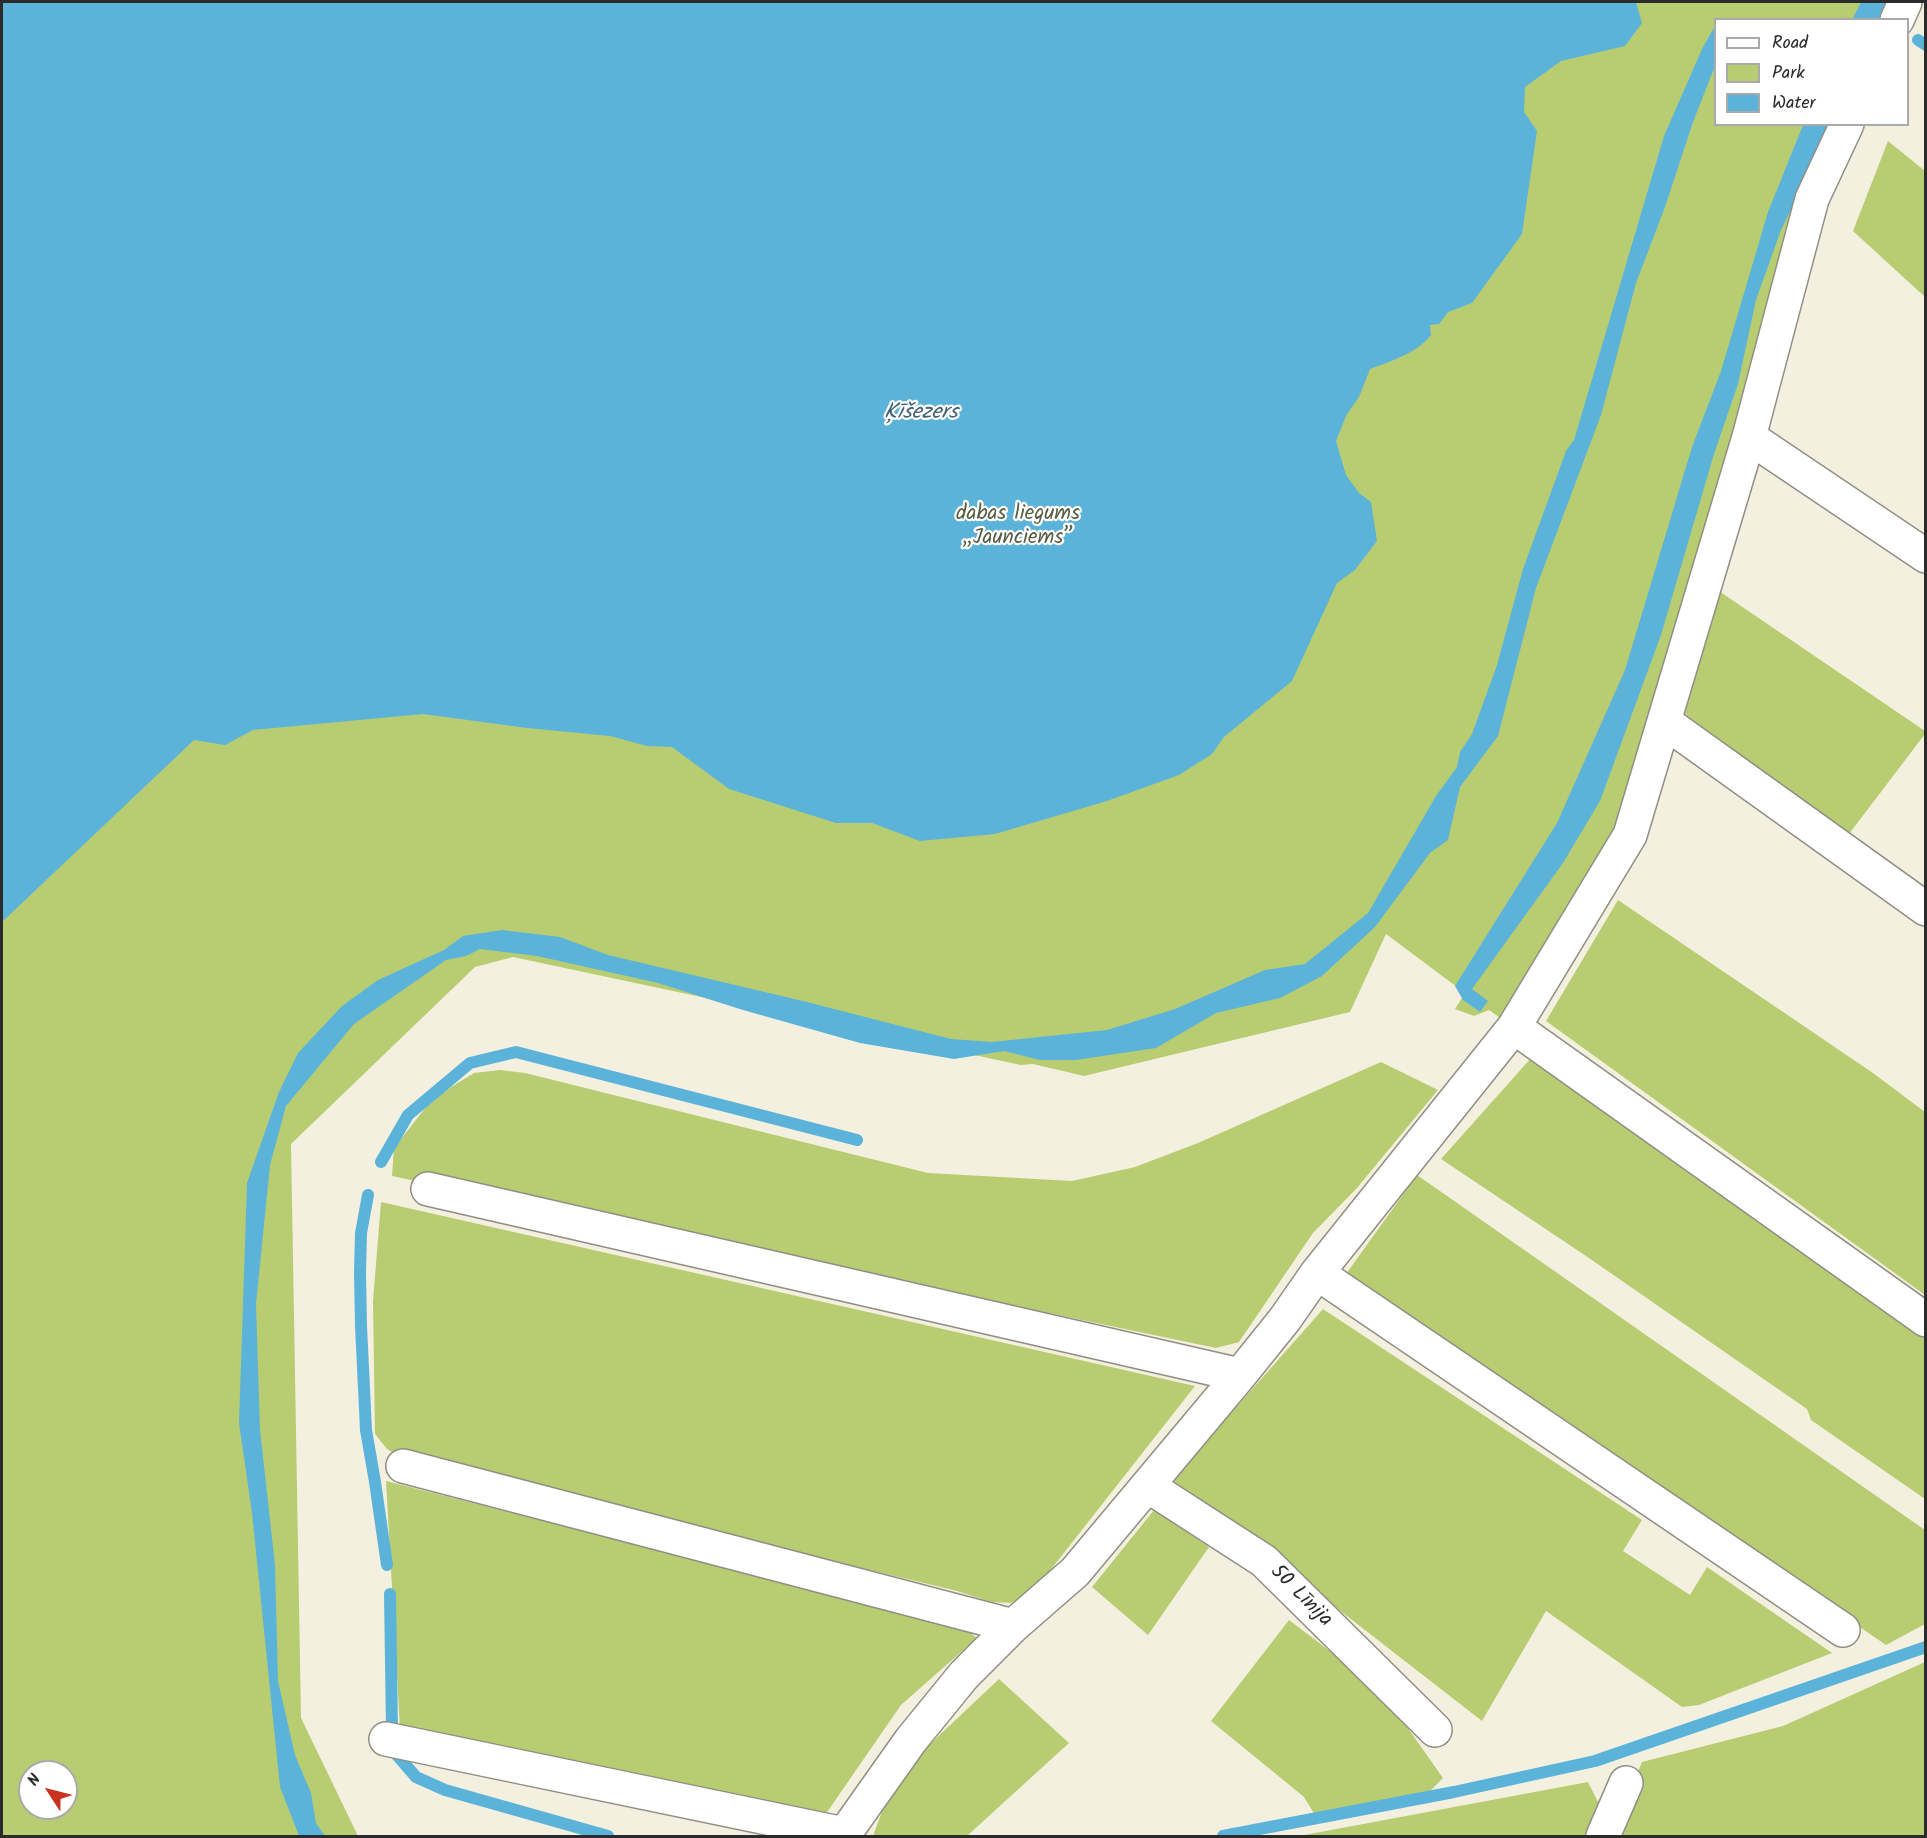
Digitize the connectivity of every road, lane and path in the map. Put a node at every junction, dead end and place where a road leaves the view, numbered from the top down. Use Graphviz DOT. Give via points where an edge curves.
graph roads {
  1 [pos="1905,2"];
  2 [pos="1898,18"];
  3 [pos="1846,126"];
  4 [pos="1749,437"];
  5 [pos="1926,556"];
  6 [pos="1665,722"];
  7 [pos="1926,909"];
  8 [pos="1514,1028"];
  9 [pos="428,1190"];
  10 [pos="1317,1273"];
  11 [pos="1926,1320"];
  12 [pos="1240,1375"];
  13 [pos="403,1466"];
  14 [pos="1148,1486"];
  15 [pos="1013,1626"];
  16 [pos="1843,1630"];
  17 [pos="1435,1730"];
  18 [pos="386,1740"];
  19 [pos="1626,1783"];
  20 [pos="843,1835"];
  21 [pos="1603,1836"];
  1 -- 2 [label="street"];
  3 -- 4 [label="street" via="1812,199"];
  4 -- 5 [label="street"];
  4 -- 6 [label="street"];
  6 -- 7 [label="street"];
  6 -- 8 [label="street" via="1630,835"];
  8 -- 10 [label="street"];
  8 -- 11 [label="street"];
  9 -- 12 [label="street"];
  10 -- 12 [label="street"];
  10 -- 16 [label="street"];
  12 -- 14 [label="street"];
  13 -- 15 [label="street"];
  14 -- 15 [label="street" via="1075,1572"];
  14 -- 17 [label="street, 50 Līnija" via="1264,1561"];
  15 -- 20 [label="street" via="964,1675 911,1740"];
  18 -- 20 [label="street"];
  19 -- 21 [label="street"];
}
